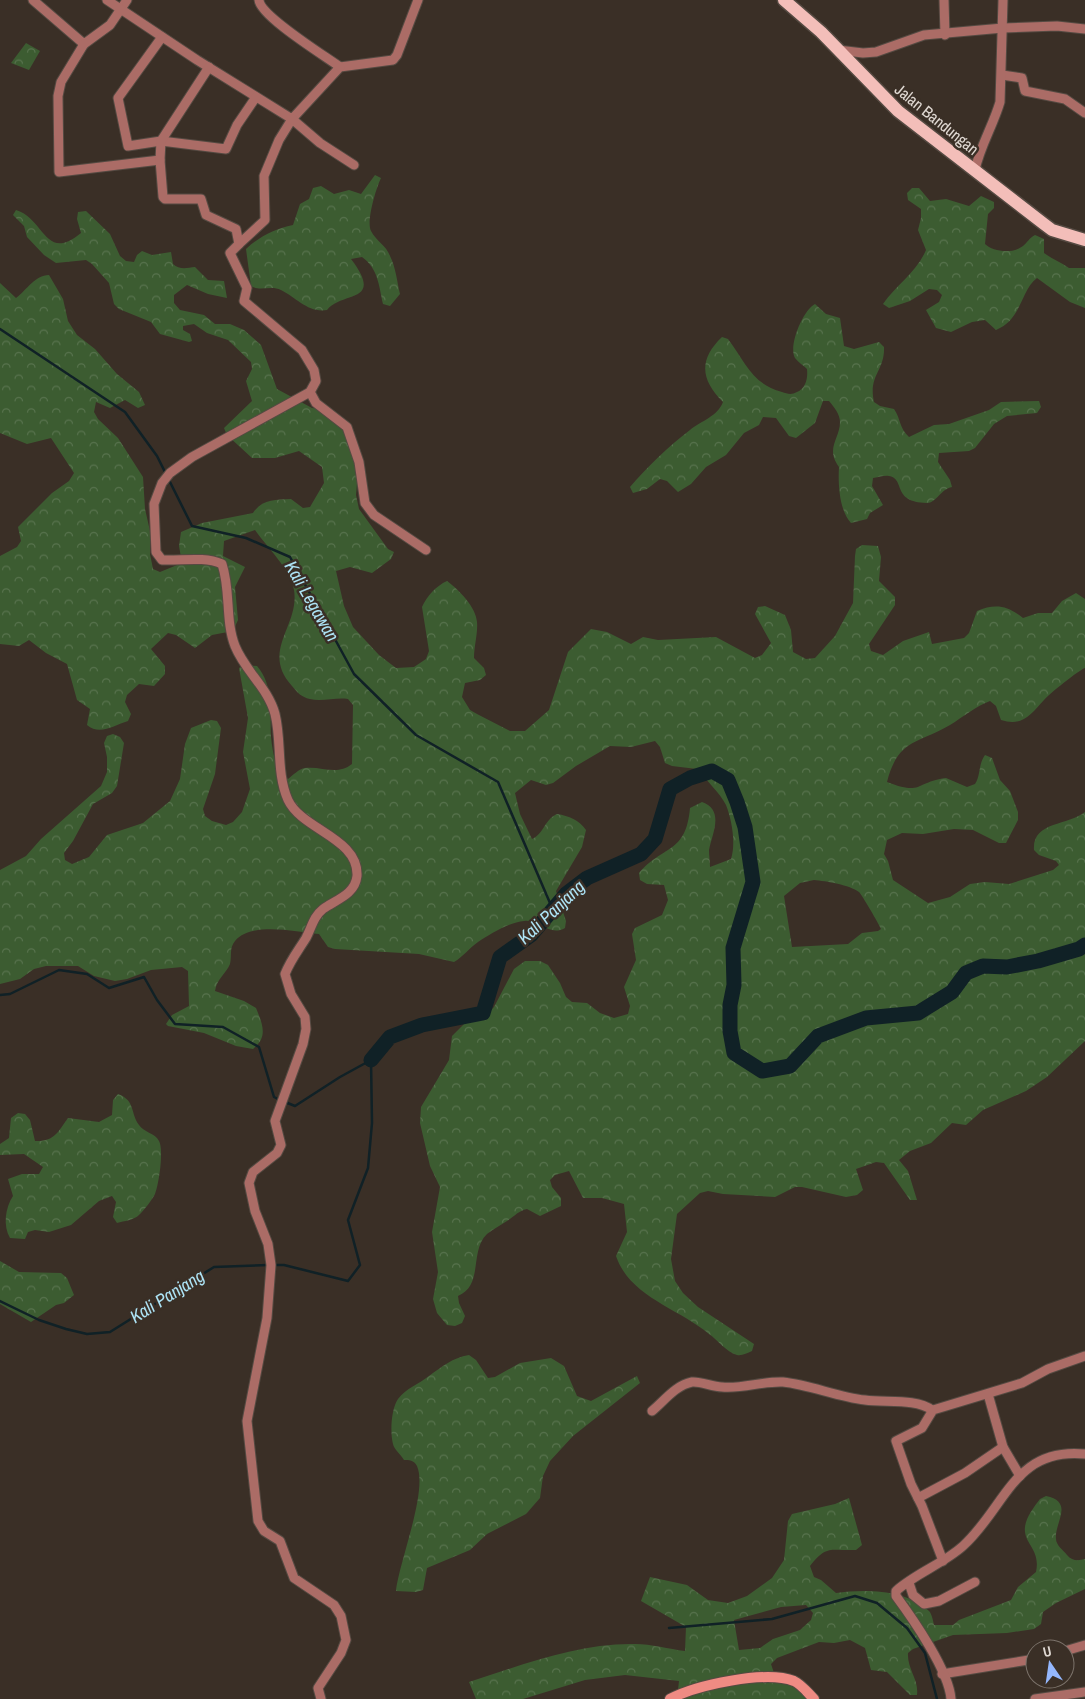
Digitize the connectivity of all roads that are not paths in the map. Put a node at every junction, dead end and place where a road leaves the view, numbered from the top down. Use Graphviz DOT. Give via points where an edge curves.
graph roads {
  1 [pos="33,0"];
  2 [pos="107,0"];
  3 [pos="127,0"];
  4 [pos="260,0"];
  5 [pos="418,0"];
  6 [pos="784,0"];
  7 [pos="944,0"];
  8 [pos="1004,0"];
  9 [pos="121,10"];
  10 [pos="1003,28"];
  11 [pos="1085,28"];
  12 [pos="945,35"];
  13 [pos="162,37"];
  14 [pos="84,44"];
  15 [pos="838,50"];
  16 [pos="209,67"];
  17 [pos="340,67"];
  18 [pos="1002,75"];
  19 [pos="256,97"];
  20 [pos="1085,113"];
  21 [pos="292,118"];
  22 [pos="161,141"];
  23 [pos="128,146"];
  24 [pos="160,160"];
  25 [pos="129,164"];
  26 [pos="354,165"];
  27 [pos="975,170"];
  28 [pos="1085,240"];
  29 [pos="238,244"];
  30 [pos="310,392"];
  31 [pos="426,550"];
  32 [pos="1085,1356"];
  33 [pos="988,1394"];
  34 [pos="932,1410"];
  35 [pos="652,1412"];
  36 [pos="1003,1447"];
  37 [pos="1085,1454"];
  38 [pos="1020,1476"];
  39 [pos="918,1498"];
  40 [pos="943,1561"];
  41 [pos="975,1582"];
  42 [pos="909,1583"];
  43 [pos="1025,1661"];
  44 [pos="942,1674"];
  45 [pos="1085,1692"];
  46 [pos="321,1699"];
  47 [pos="670,1699"];
  48 [pos="814,1699"];
  49 [pos="951,1699"];
  50 [pos="1035,1699"];
  1 -- 14 [label="street"];
  2 -- 9 [label="street"];
  3 -- 9 [label="street"];
  4 -- 17 [label="street" via="264,10"];
  5 -- 17 [label="street" via="398,55 393,60"];
  6 -- 15 [label="main road, Jalan Bandungan"];
  7 -- 12 [label="street"];
  8 -- 10 [label="street"];
  9 -- 13 [label="street"];
  9 -- 14 [label="street" via="110,25"];
  10 -- 11 [label="street"];
  10 -- 12 [label="street"];
  10 -- 18 [label="street"];
  12 -- 15 [label="street" via="911,38 876,52"];
  13 -- 16 [label="street"];
  13 -- 23 [label="street" via="118,98"];
  14 -- 25 [label="street" via="61,82 58,96 58,170"];
  15 -- 27 [label="main road, Jalan Bandungan" via="898,111"];
  16 -- 19 [label="street"];
  16 -- 22 [label="street"];
  17 -- 21 [label="street"];
  18 -- 20 [label="street" via="1018,76 1022,78 1025,90 1066,99"];
  18 -- 27 [label="street" via="996,115 979,150"];
  19 -- 21 [label="street"];
  19 -- 22 [label="street" via="226,149"];
  21 -- 26 [label="street"];
  21 -- 29 [label="street" via="264,176 265,220"];
  22 -- 23 [label="street"];
  22 -- 24 [label="street"];
  23 -- 25 [label="street"];
  24 -- 25 [label="street"];
  24 -- 29 [label="street" via="164,198 201,199 206,215 236,229"];
  27 -- 28 [label="main road, Jalan Bandungan" via="1052,230"];
  29 -- 30 [label="street" via="230,253 247,288 244,301 302,350 316,375"];
  30 -- 31 [label="street" via="316,403 347,427 359,462 365,502 374,515"];
  30 -- 46 [label="street" via="192,457 170,473 162,483 154,504 156,552 162,560 209,558 222,564 228,581 234,644 243,665 266,694 276,716 282,777 289,802 351,856 356,869 355,885 313,919 310,931 284,974 304,1017 306,1029 275,1121 281,1145 278,1153 253,1172 249,1183 255,1211 268,1244 271,1265 267,1318 247,1421 260,1528 280,1541 296,1580 329,1602 341,1616 346,1640 318,1688"];
  32 -- 33 [label="street"];
  33 -- 34 [label="street"];
  33 -- 36 [label="street"];
  34 -- 35 [label="street" via="922,1405 862,1400 782,1382 741,1388 696,1382 682,1386"];
  34 -- 39 [label="street" via="922,1428 896,1442"];
  36 -- 38 [label="street"];
  36 -- 39 [label="street" via="965,1473"];
  37 -- 38 [label="street" via="1042,1459 1034,1462"];
  38 -- 40 [label="street" via="965,1544"];
  39 -- 40 [label="street"];
  40 -- 42 [label="street"];
  41 -- 42 [label="street" via="939,1601 924,1604 914,1595"];
  42 -- 44 [label="street" via="896,1591 896,1596 920,1628"];
  43 -- 44 [label="street"];
  44 -- 49 [label="street"];
  45 -- 50 [label="street"];
  47 -- 48 [label="street" via="684,1691 725,1683 779,1678 795,1682"];
}
